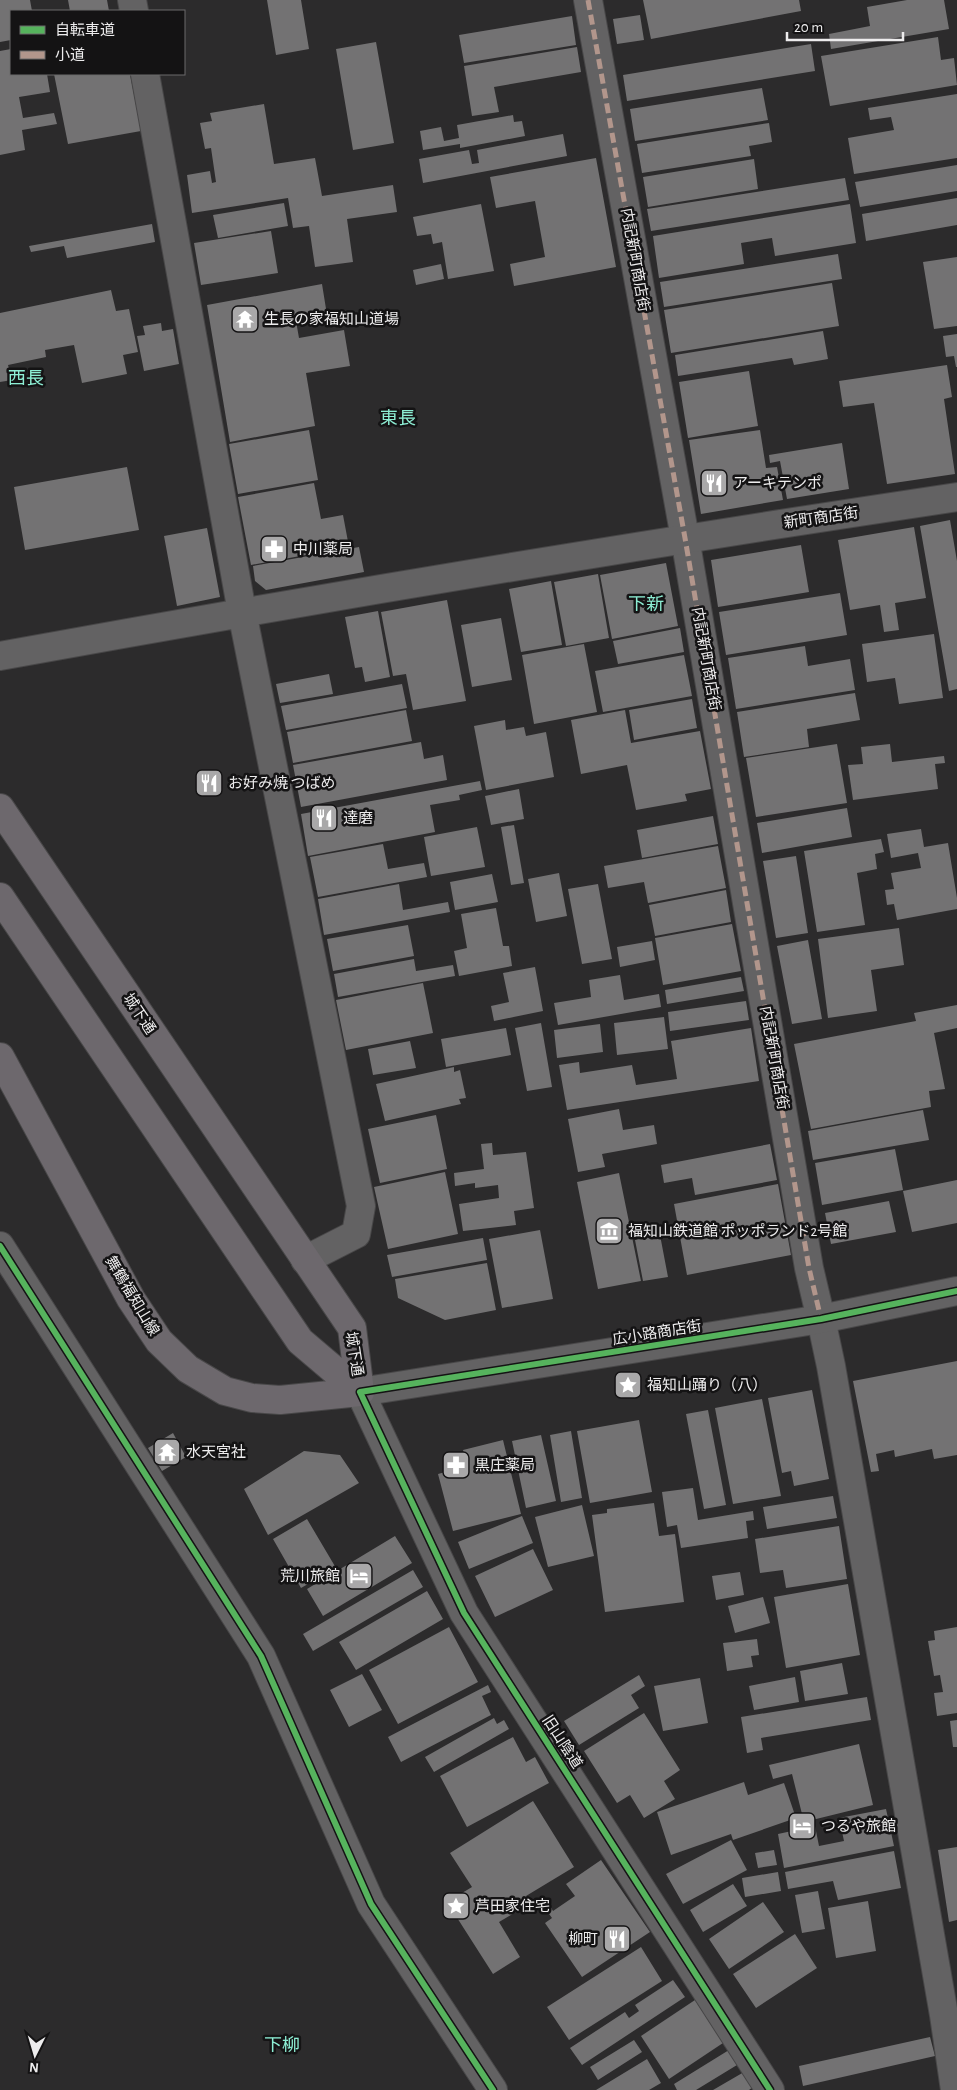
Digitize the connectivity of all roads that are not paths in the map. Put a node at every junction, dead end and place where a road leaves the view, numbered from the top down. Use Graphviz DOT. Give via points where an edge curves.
graph roads {
  1 [pos="588,0"];
  2 [pos="145,75"];
  3 [pos="957,497"];
  4 [pos="686,538"];
  5 [pos="242,612"];
  6 [pos="0,656"];
  7 [pos="0,808"];
  8 [pos="0,897"];
  9 [pos="0,1057"];
  10 [pos="0,1246"];
  11 [pos="305,1260"];
  12 [pos="957,1291"];
  13 [pos="821,1319"];
  14 [pos="360,1392"];
  15 [pos="951,2014"];
  16 [pos="493,2090"];
  17 [pos="770,2090"];
  18 [pos="955,2090"];
  1 -- 4 [label="street, 内記新町商店街"];
  2 -- 5 [label="street"];
  3 -- 4 [label="street, 新町商店街"];
  4 -- 5 [label="street, 新町商店街"];
  4 -- 13 [label="street, 内記新町商店街"];
  5 -- 6 [label="street, 新町商店街"];
  5 -- 11 [label="street" via="362,1206 356,1234"];
  7 -- 11 [label="main road, 城下通"];
  8 -- 14 [label="main road, 城下通" via="300,1340"];
  9 -- 14 [label="main road, 舞鶴福知山線" via="131,1299 160,1340 188,1369 225,1392 252,1398 280,1400"];
  10 -- 16 [label="street" via="261,1656 372,1904"];
  11 -- 14 [label="main road, 城下通" via="352,1328"];
  12 -- 13 [label="street, 広小路商店街"];
  13 -- 14 [label="street, 広小路商店街"];
  13 -- 15 [label="street, 内記新町商店街"];
  14 -- 17 [label="street, 旧山陰道" via="464,1613"];
  15 -- 18 [label="street, 内記新町商店街"];
}
